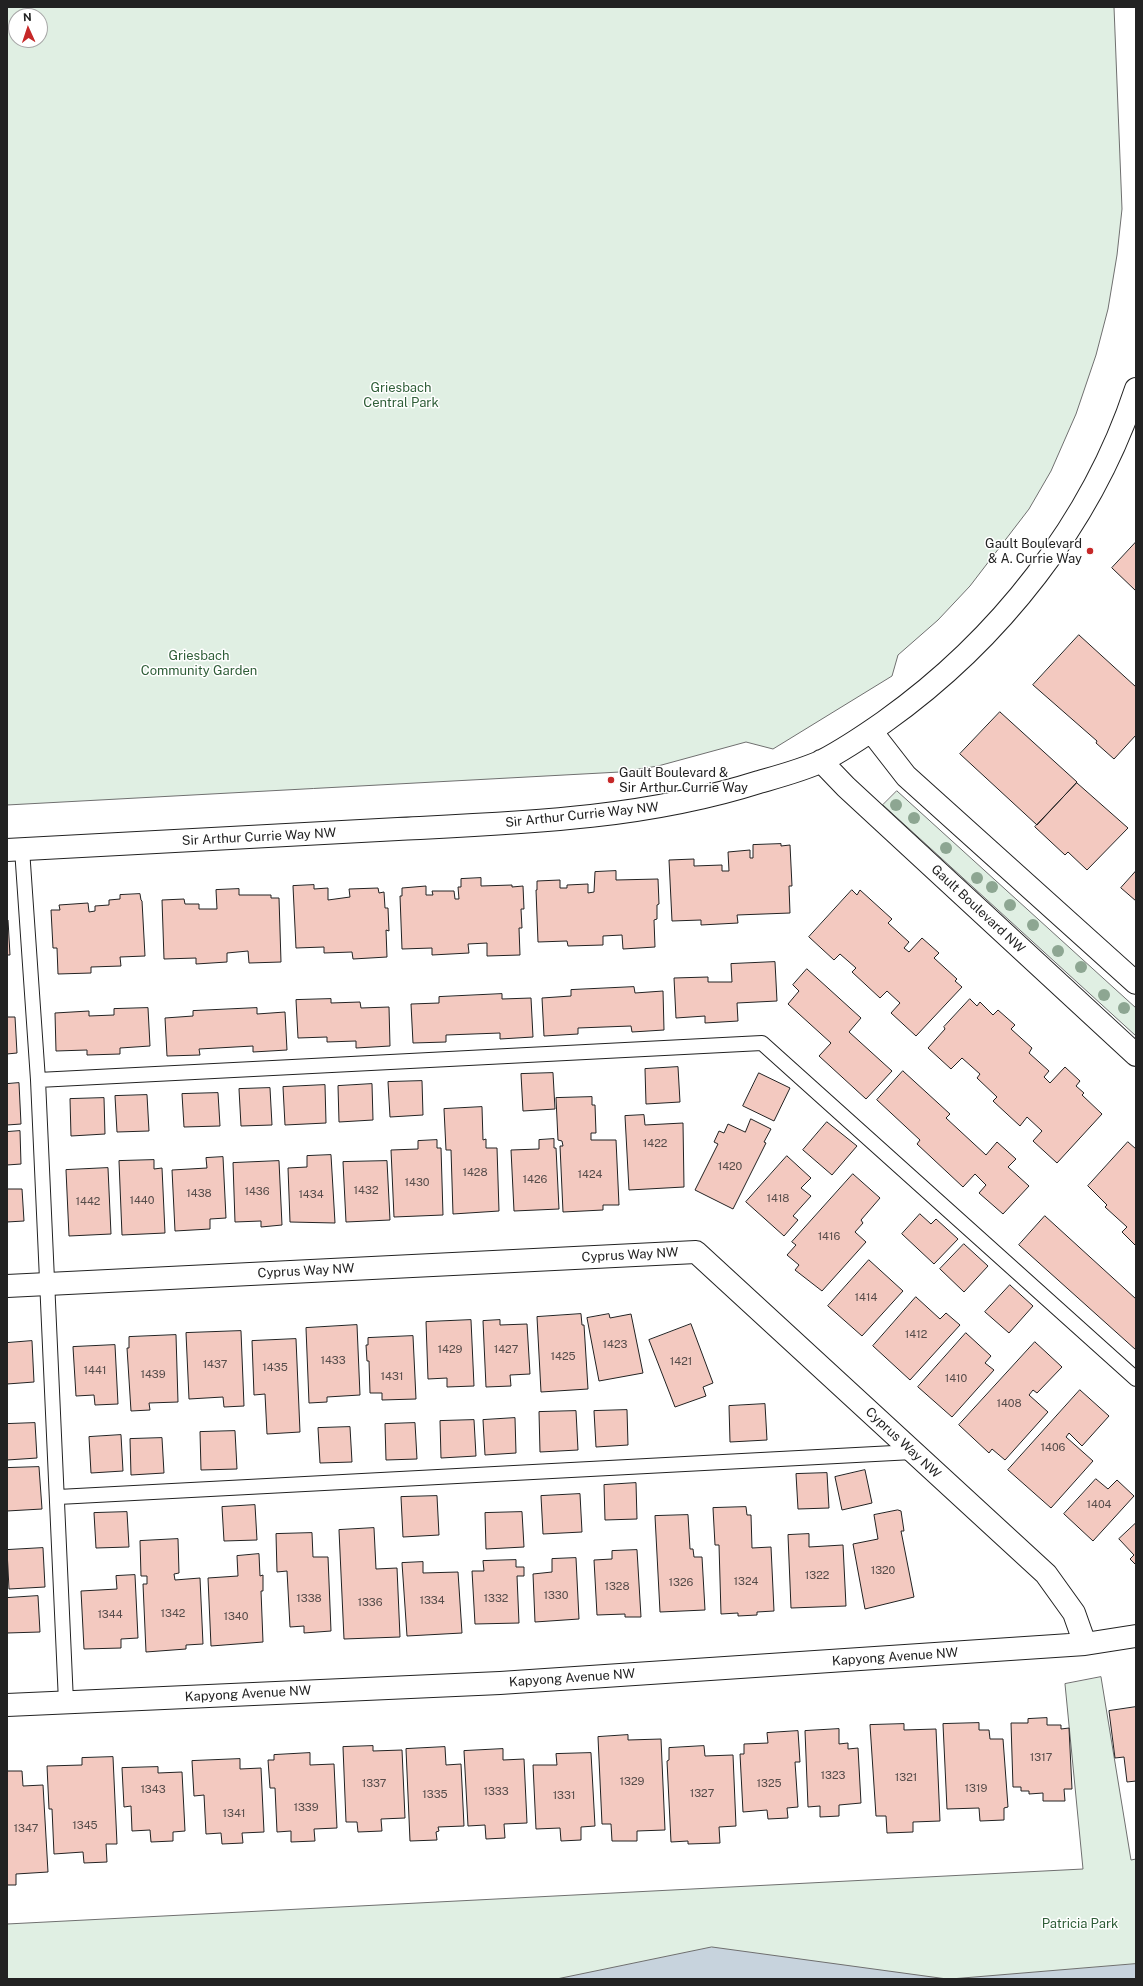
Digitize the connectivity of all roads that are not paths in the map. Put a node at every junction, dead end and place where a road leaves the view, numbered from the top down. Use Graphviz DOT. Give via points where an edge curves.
graph roads {
  1 [pos="1136,389"];
  2 [pos="871,731"];
  3 [pos="821,761"];
  4 [pos="15,850"];
  5 [pos="1136,983"];
  6 [pos="1136,1056"];
  7 [pos="38,1080"];
  8 [pos="47,1284"];
  9 [pos="7,1286"];
  10 [pos="1136,1379"];
  11 [pos="913,1452"];
  12 [pos="58,1497"];
  13 [pos="1136,1636"];
  14 [pos="1086,1644"];
  15 [pos="66,1702"];
  16 [pos="7,1705"];
  1 -- 2 [label="street, Sir Arthur Currie Way NW" via="1115,442 1092,488 1036,575 1006,613 952,668"];
  2 -- 3 [label="street, Sir Arthur Currie Way NW"];
  2 -- 5 [label="street" via="906,776"];
  3 -- 4 [label="street, Sir Arthur Currie Way NW" via="742,788 664,806 623,812 506,823"];
  3 -- 6 [label="street, Gault Boulevard NW" via="846,788"];
  4 -- 7 [label="lane"];
  7 -- 8 [label="lane"];
  7 -- 10 [label="lane" via="762,1043"];
  8 -- 9 [label="street, Cyprus Way NW"];
  8 -- 11 [label="street, Cyprus Way NW" via="696,1252"];
  8 -- 12 [label="lane"];
  11 -- 12 [label="lane"];
  11 -- 14 [label="street, Cyprus Way NW" via="1046,1574 1074,1613"];
  12 -- 15 [label="lane"];
  13 -- 14 [label="street, Kapyong Avenue NW"];
  14 -- 15 [label="street, Kapyong Avenue NW" via="500,1683"];
  15 -- 16 [label="street, Kapyong Avenue NW"];
}
